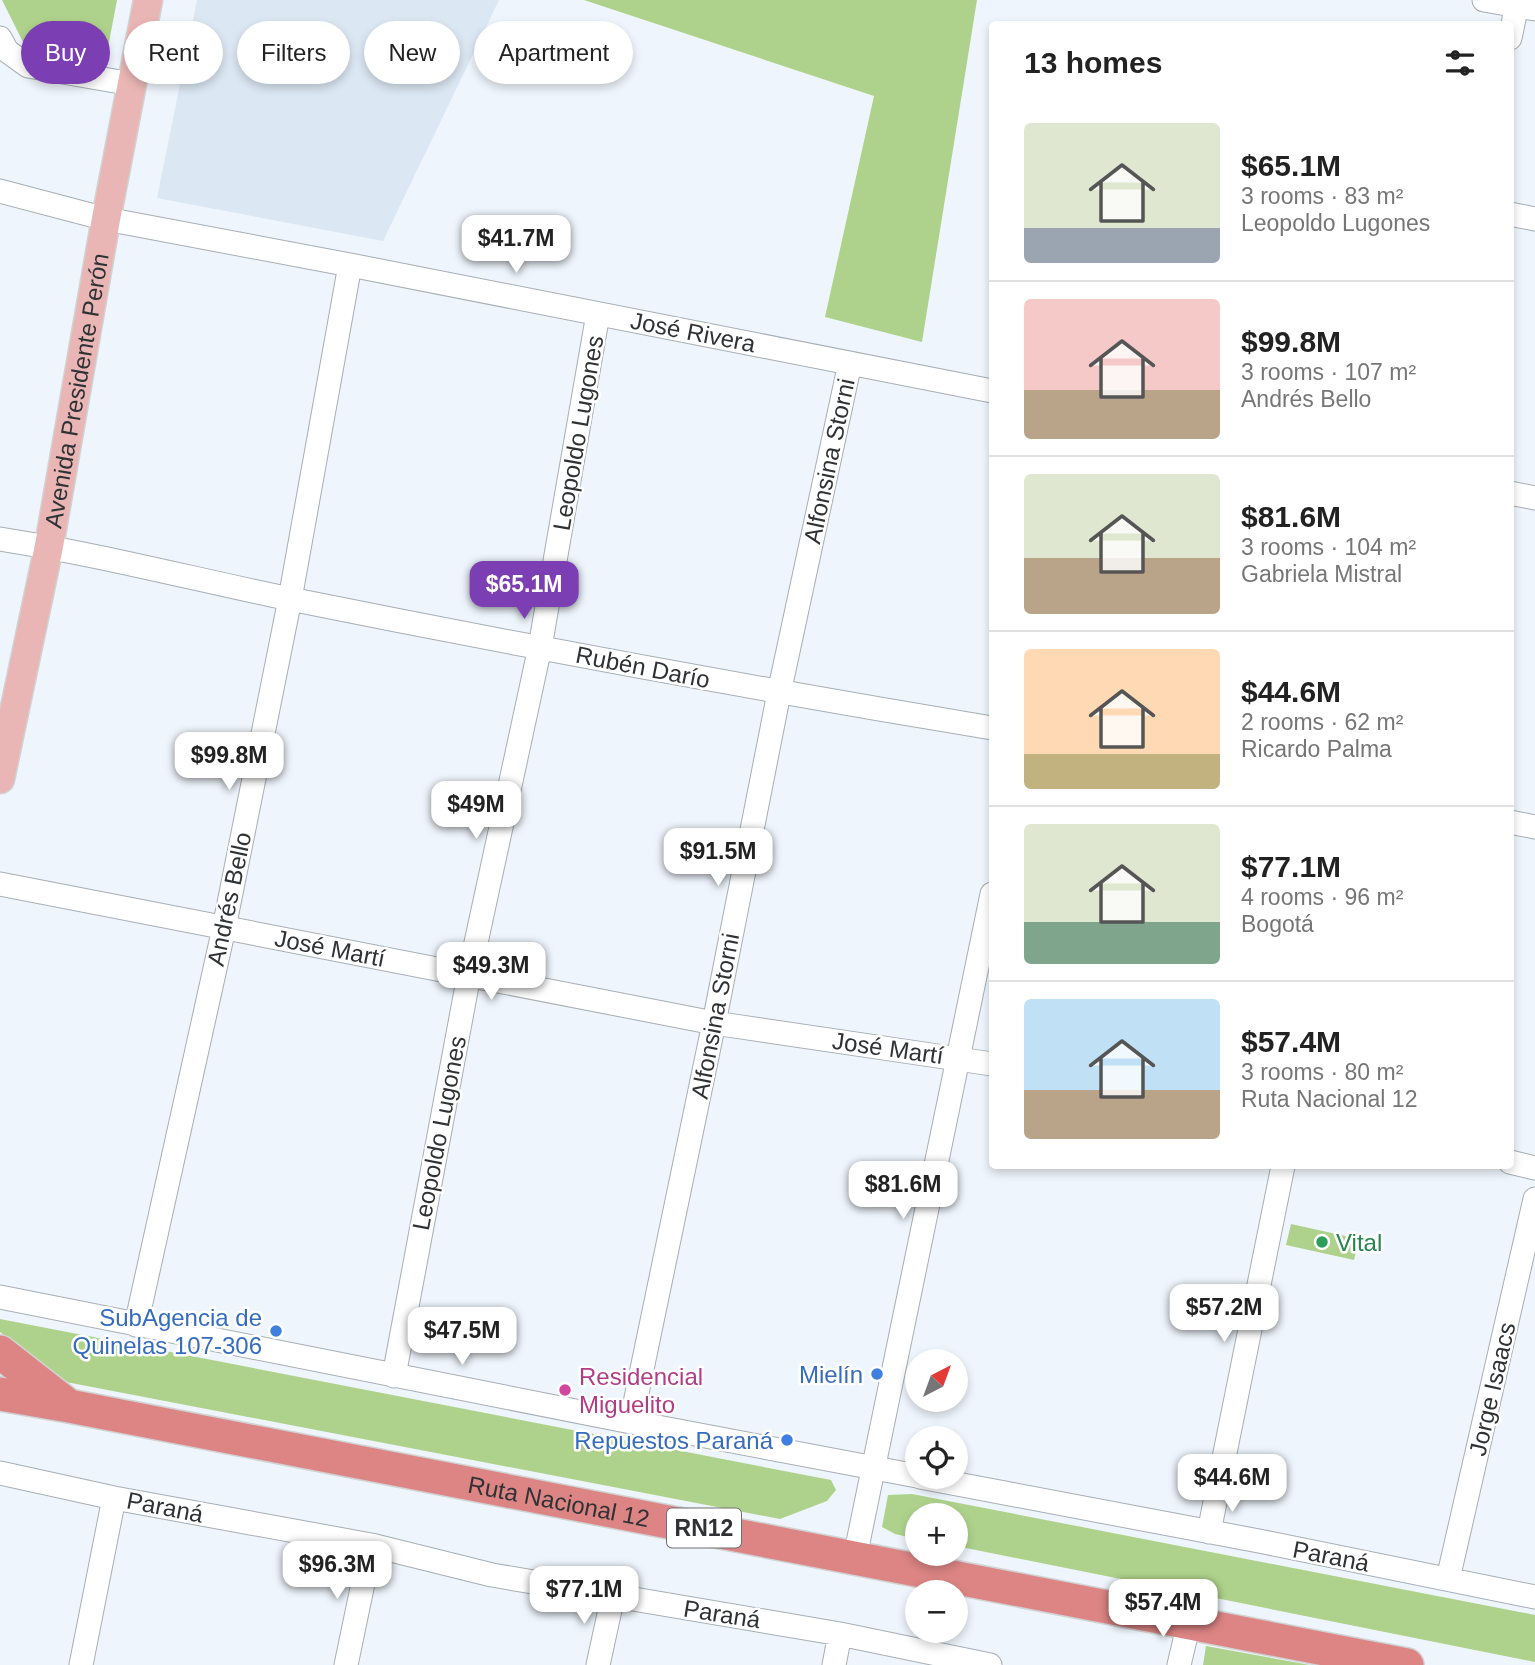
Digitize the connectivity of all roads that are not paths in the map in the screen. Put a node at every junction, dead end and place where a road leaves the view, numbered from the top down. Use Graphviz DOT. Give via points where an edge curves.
graph roads {
  1 [pos="148,0"];
  2 [pos="1484,0"];
  3 [pos="1523,5"];
  4 [pos="144,21"];
  5 [pos="1514,28"];
  6 [pos="0,38"];
  7 [pos="124,83"];
  8 [pos="132,84"];
  9 [pos="0,191"];
  10 [pos="1514,215"];
  11 [pos="106,219"];
  12 [pos="1535,219"];
  13 [pos="350,265"];
  14 [pos="598,314"];
  15 [pos="850,363"];
  16 [pos="989,390"];
  17 [pos="1514,494"];
  18 [pos="1535,498"];
  19 [pos="0,539"];
  20 [pos="49,546"];
  21 [pos="290,598"];
  22 [pos="540,647"];
  23 [pos="779,693"];
  24 [pos="989,728"];
  25 [pos="0,779"];
  26 [pos="1514,823"];
  27 [pos="1535,827"];
  28 [pos="0,884"];
  29 [pos="989,909"];
  30 [pos="224,928"];
  31 [pos="468,975"];
  32 [pos="714,1023"];
  33 [pos="959,1058"];
  34 [pos="989,1063"];
  35 [pos="1514,1163"];
  36 [pos="1535,1168"];
  37 [pos="1282,1169"];
  38 [pos="1535,1199"];
  39 [pos="0,1297"];
  40 [pos="136,1325"];
  41 [pos="0,1352"];
  42 [pos="394,1376"];
  43 [pos="0,1394"];
  44 [pos="69,1406"];
  45 [pos="631,1422"];
  46 [pos="873,1468"];
  47 [pos="0,1473"];
  48 [pos="905,1474"];
  49 [pos="968,1486"];
  50 [pos="114,1498"];
  51 [pos="1209,1532"];
  52 [pos="371,1545"];
  53 [pos="855,1558"];
  54 [pos="1448,1579"];
  55 [pos="612,1596"];
  56 [pos="1535,1597"];
  57 [pos="1189,1623"];
  58 [pos="840,1634"];
  59 [pos="81,1665"];
  60 [pos="346,1665"];
  61 [pos="598,1665"];
  62 [pos="834,1665"];
  63 [pos="990,1665"];
  64 [pos="1179,1665"];
  65 [pos="1407,1665"];
  1 -- 4 [label="main road, Avenida Presidente Perón"];
  2 -- 3 [label="street"];
  3 -- 5 [label="street"];
  6 -- 7 [label="street" via="7,51 28,66"];
  8 -- 11 [label="main road, Avenida Presidente Perón"];
  9 -- 11 [label="street, José Rivera"];
  10 -- 12 [label="street"];
  11 -- 13 [label="street, José Rivera"];
  11 -- 20 [label="main road, Avenida Presidente Perón"];
  13 -- 14 [label="street, José Rivera"];
  13 -- 21 [label="street, Andrés Bello"];
  14 -- 15 [label="street, José Rivera"];
  14 -- 22 [label="street, Leopoldo Lugones"];
  15 -- 16 [label="street, José Rivera"];
  15 -- 23 [label="street, Alfonsina Storni"];
  17 -- 18 [label="street"];
  19 -- 20 [label="street, Rubén Darío"];
  20 -- 21 [label="street, Rubén Darío"];
  20 -- 25 [label="main road, Avenida Presidente Perón"];
  21 -- 22 [label="street, Rubén Darío"];
  21 -- 30 [label="street, Andrés Bello"];
  22 -- 23 [label="street, Rubén Darío"];
  22 -- 31 [label="street, Leopoldo Lugones"];
  23 -- 24 [label="street, Rubén Darío"];
  23 -- 32 [label="street, Alfonsina Storni"];
  26 -- 27 [label="street"];
  28 -- 30 [label="street, José Martí"];
  29 -- 33 [label="street"];
  30 -- 31 [label="street, José Martí"];
  30 -- 40 [label="street, Andrés Bello"];
  31 -- 32 [label="street, José Martí"];
  31 -- 42 [label="street, Leopoldo Lugones"];
  32 -- 33 [label="street, José Martí"];
  32 -- 45 [label="street, Alfonsina Storni"];
  33 -- 34 [label="street, José Martí"];
  33 -- 46 [label="street"];
  35 -- 36 [label="street"];
  37 -- 51 [label="street"];
  38 -- 54 [label="street, Jorge Isaacs"];
  39 -- 40 [label="street, Paraná"];
  40 -- 42 [label="street, Paraná"];
  41 -- 44 [label="highway"];
  42 -- 45 [label="street, Paraná"];
  43 -- 44 [label="highway, Ruta Nacional 12 / RN12"];
  44 -- 53 [label="highway, Ruta Nacional 12 / RN12"];
  45 -- 46 [label="street, Paraná"];
  46 -- 48 [label="street, Paraná"];
  46 -- 53 [label="street"];
  47 -- 50 [label="street, Paraná"];
  49 -- 51 [label="street, Paraná"];
  50 -- 52 [label="street, Paraná"];
  50 -- 59 [label="street"];
  51 -- 54 [label="street, Paraná"];
  52 -- 55 [label="street, Paraná" via="492,1575"];
  52 -- 60 [label="street"];
  53 -- 57 [label="highway, Ruta Nacional 12 / RN12"];
  54 -- 56 [label="street, Paraná"];
  55 -- 58 [label="street, Paraná"];
  55 -- 61 [label="street"];
  57 -- 64 [label="street"];
  57 -- 65 [label="highway, Ruta Nacional 12 / RN12"];
  58 -- 62 [label="street"];
  58 -- 63 [label="street, Paraná"];
}
